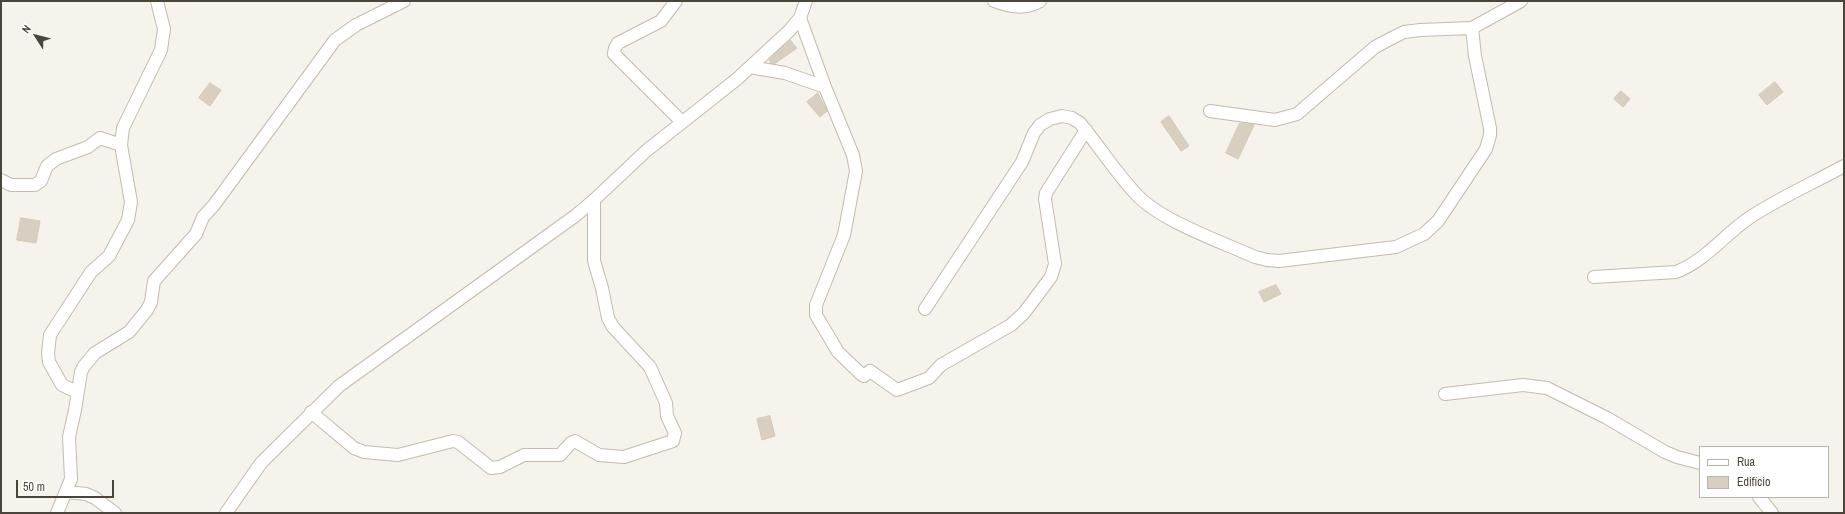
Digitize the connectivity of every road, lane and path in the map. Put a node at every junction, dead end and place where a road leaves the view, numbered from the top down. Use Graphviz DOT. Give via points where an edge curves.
graph roads {
  1 [pos="157,1"];
  2 [pos="404,1"];
  3 [pos="676,1"];
  4 [pos="806,1"];
  5 [pos="994,1"];
  6 [pos="1040,1"];
  7 [pos="1521,1"];
  8 [pos="800,18"];
  9 [pos="1472,28"];
  10 [pos="750,67"];
  11 [pos="825,87"];
  12 [pos="1210,111"];
  13 [pos="681,122"];
  14 [pos="1086,130"];
  15 [pos="121,145"];
  16 [pos="1844,166"];
  17 [pos="1,180"];
  18 [pos="594,200"];
  19 [pos="1594,277"];
  20 [pos="925,309"];
  21 [pos="77,392"];
  22 [pos="1445,394"];
  23 [pos="311,412"];
  24 [pos="1699,464"];
  25 [pos="67,492"];
  26 [pos="1760,498"];
  27 [pos="58,513"];
  28 [pos="115,513"];
  29 [pos="226,513"];
  30 [pos="1772,513"];
  1 -- 15 [label="street" via="164,29 161,50 128,115"];
  2 -- 21 [label="street" via="356,25 335,40 228,187 203,217 196,234 156,278 147,310 125,336 89,359 81,372"];
  3 -- 13 [label="street" via="661,21 618,43 614,54"];
  4 -- 8 [label="street"];
  5 -- 6 [label="street" via="1022,8"];
  7 -- 9 [label="street"];
  8 -- 10 [label="street"];
  8 -- 11 [label="street"];
  9 -- 12 [label="street" via="1404,32 1375,48 1297,114 1286,118 1274,120"];
  9 -- 14 [label="street" via="1475,56 1490,128 1486,149 1438,221 1424,234 1396,247 1279,261 1255,257 1172,220 1149,206 1137,196"];
  10 -- 11 [label="street" via="785,73"];
  10 -- 13 [label="street"];
  11 -- 14 [label="street" via="853,154 856,171 844,235 816,305 816,315 838,352 862,375 870,371 897,390 929,378 942,365 1011,325 1024,313 1051,277 1055,264 1046,193"];
  13 -- 18 [label="street" via="626,168"];
  14 -- 20 [label="street" via="1072,118 1062,116 1040,125 1022,162"];
  15 -- 17 [label="street" via="100,138 88,147 56,159 47,166 41,181 35,185 11,185"];
  15 -- 21 [label="street" via="131,202 128,220 110,256 90,272 50,335 48,353 54,374 62,385"];
  16 -- 19 [label="street" via="1749,218 1687,268 1676,272"];
  18 -- 23 [label="street" via="339,386"];
  18 -- 23 [label="street" via="594,261 608,318 650,368 666,403 667,416 675,433 673,441 624,457 599,455 575,441 560,455 524,455 500,467 491,468 458,442 453,441 398,455 358,451"];
  21 -- 25 [label="street" via="69,437 71,479"];
  22 -- 24 [label="street" via="1523,385 1547,388 1607,418 1665,452"];
  23 -- 29 [label="street" via="261,463"];
  25 -- 27 [label="street"];
  25 -- 28 [label="street" via="96,498"];
  26 -- 30 [label="street"];
}
